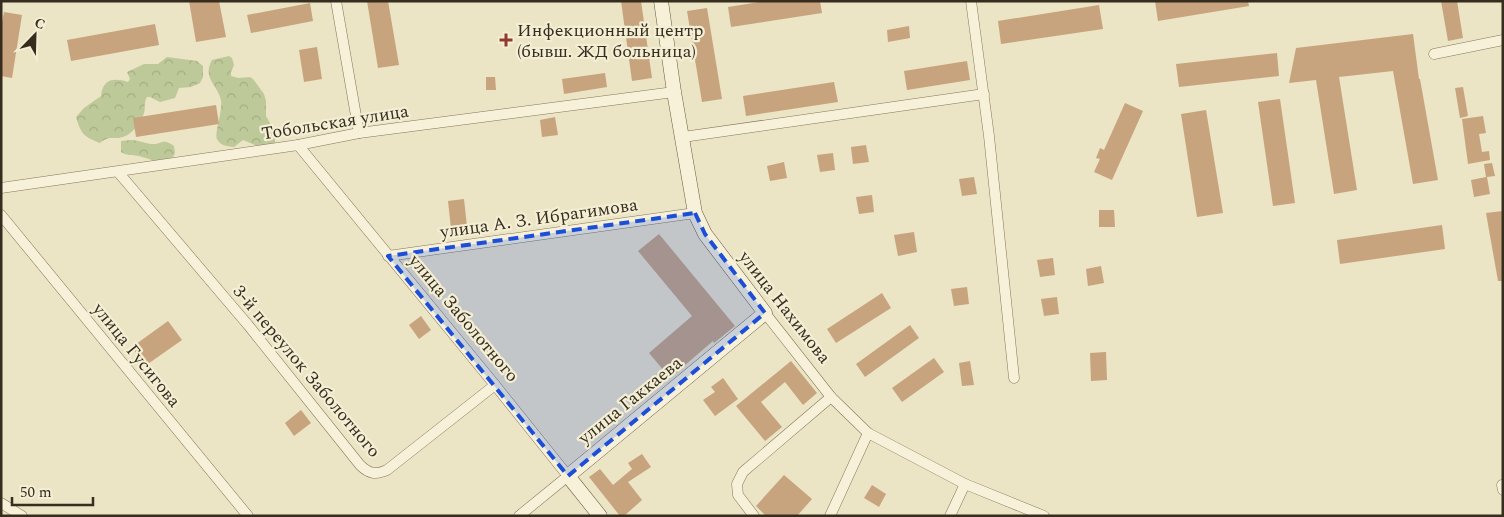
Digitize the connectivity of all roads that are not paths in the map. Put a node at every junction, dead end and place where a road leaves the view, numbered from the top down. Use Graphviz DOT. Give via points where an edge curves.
graph roads {
  1 [pos="336,1"];
  2 [pos="662,1"];
  3 [pos="971,1"];
  4 [pos="1503,40"];
  5 [pos="1434,54"];
  6 [pos="674,92"];
  7 [pos="984,94"];
  8 [pos="359,133"];
  9 [pos="682,137"];
  10 [pos="298,145"];
  11 [pos="118,172"];
  12 [pos="1,188"];
  13 [pos="695,213"];
  14 [pos="1,215"];
  15 [pos="388,256"];
  16 [pos="765,313"];
  17 [pos="1014,378"];
  18 [pos="495,385"];
  19 [pos="831,396"];
  20 [pos="868,432"];
  21 [pos="568,476"];
  22 [pos="965,484"];
  23 [pos="1,503"];
  24 [pos="22,516"];
  25 [pos="248,516"];
  26 [pos="519,516"];
  27 [pos="600,516"];
  28 [pos="754,516"];
  29 [pos="830,516"];
  30 [pos="950,516"];
  31 [pos="1044,516"];
  1 -- 8 [label="street"];
  2 -- 6 [label="street, улица Нахимова"];
  3 -- 7 [label="street"];
  4 -- 5 [label="street"];
  6 -- 8 [label="street, Тобольская улица"];
  6 -- 9 [label="street, улица Нахимова"];
  7 -- 9 [label="street"];
  7 -- 17 [label="street"];
  8 -- 10 [label="street, Тобольская улица"];
  9 -- 13 [label="street, улица Нахимова"];
  10 -- 11 [label="street, Тобольская улица"];
  10 -- 15 [label="street, улица Заболотного"];
  11 -- 12 [label="street, Тобольская улица"];
  11 -- 18 [label="street, 3-й переулок Заболотного" via="248,325 360,465 372,474 387,470"];
  13 -- 15 [label="street, улица А. З. Ибрагимова"];
  13 -- 16 [label="street, улица Нахимова" via="705,234"];
  14 -- 25 [label="street, улица Гусигова"];
  15 -- 18 [label="street, улица Заболотного"];
  16 -- 19 [label="street, улица Нахимова"];
  16 -- 21 [label="street, улица Гаккаева"];
  18 -- 21 [label="street, улица Заболотного"];
  19 -- 20 [label="street, улица Нахимова"];
  19 -- 28 [label="street" via="743,472 737,484 738,495"];
  20 -- 22 [label="street, улица Нахимова"];
  20 -- 29 [label="street"];
  21 -- 26 [label="street, улица Гаккаева"];
  21 -- 27 [label="street, улица Заболотного"];
  22 -- 30 [label="street"];
  22 -- 31 [label="street, улица Нахимова"];
  23 -- 24 [label="street"];
}
